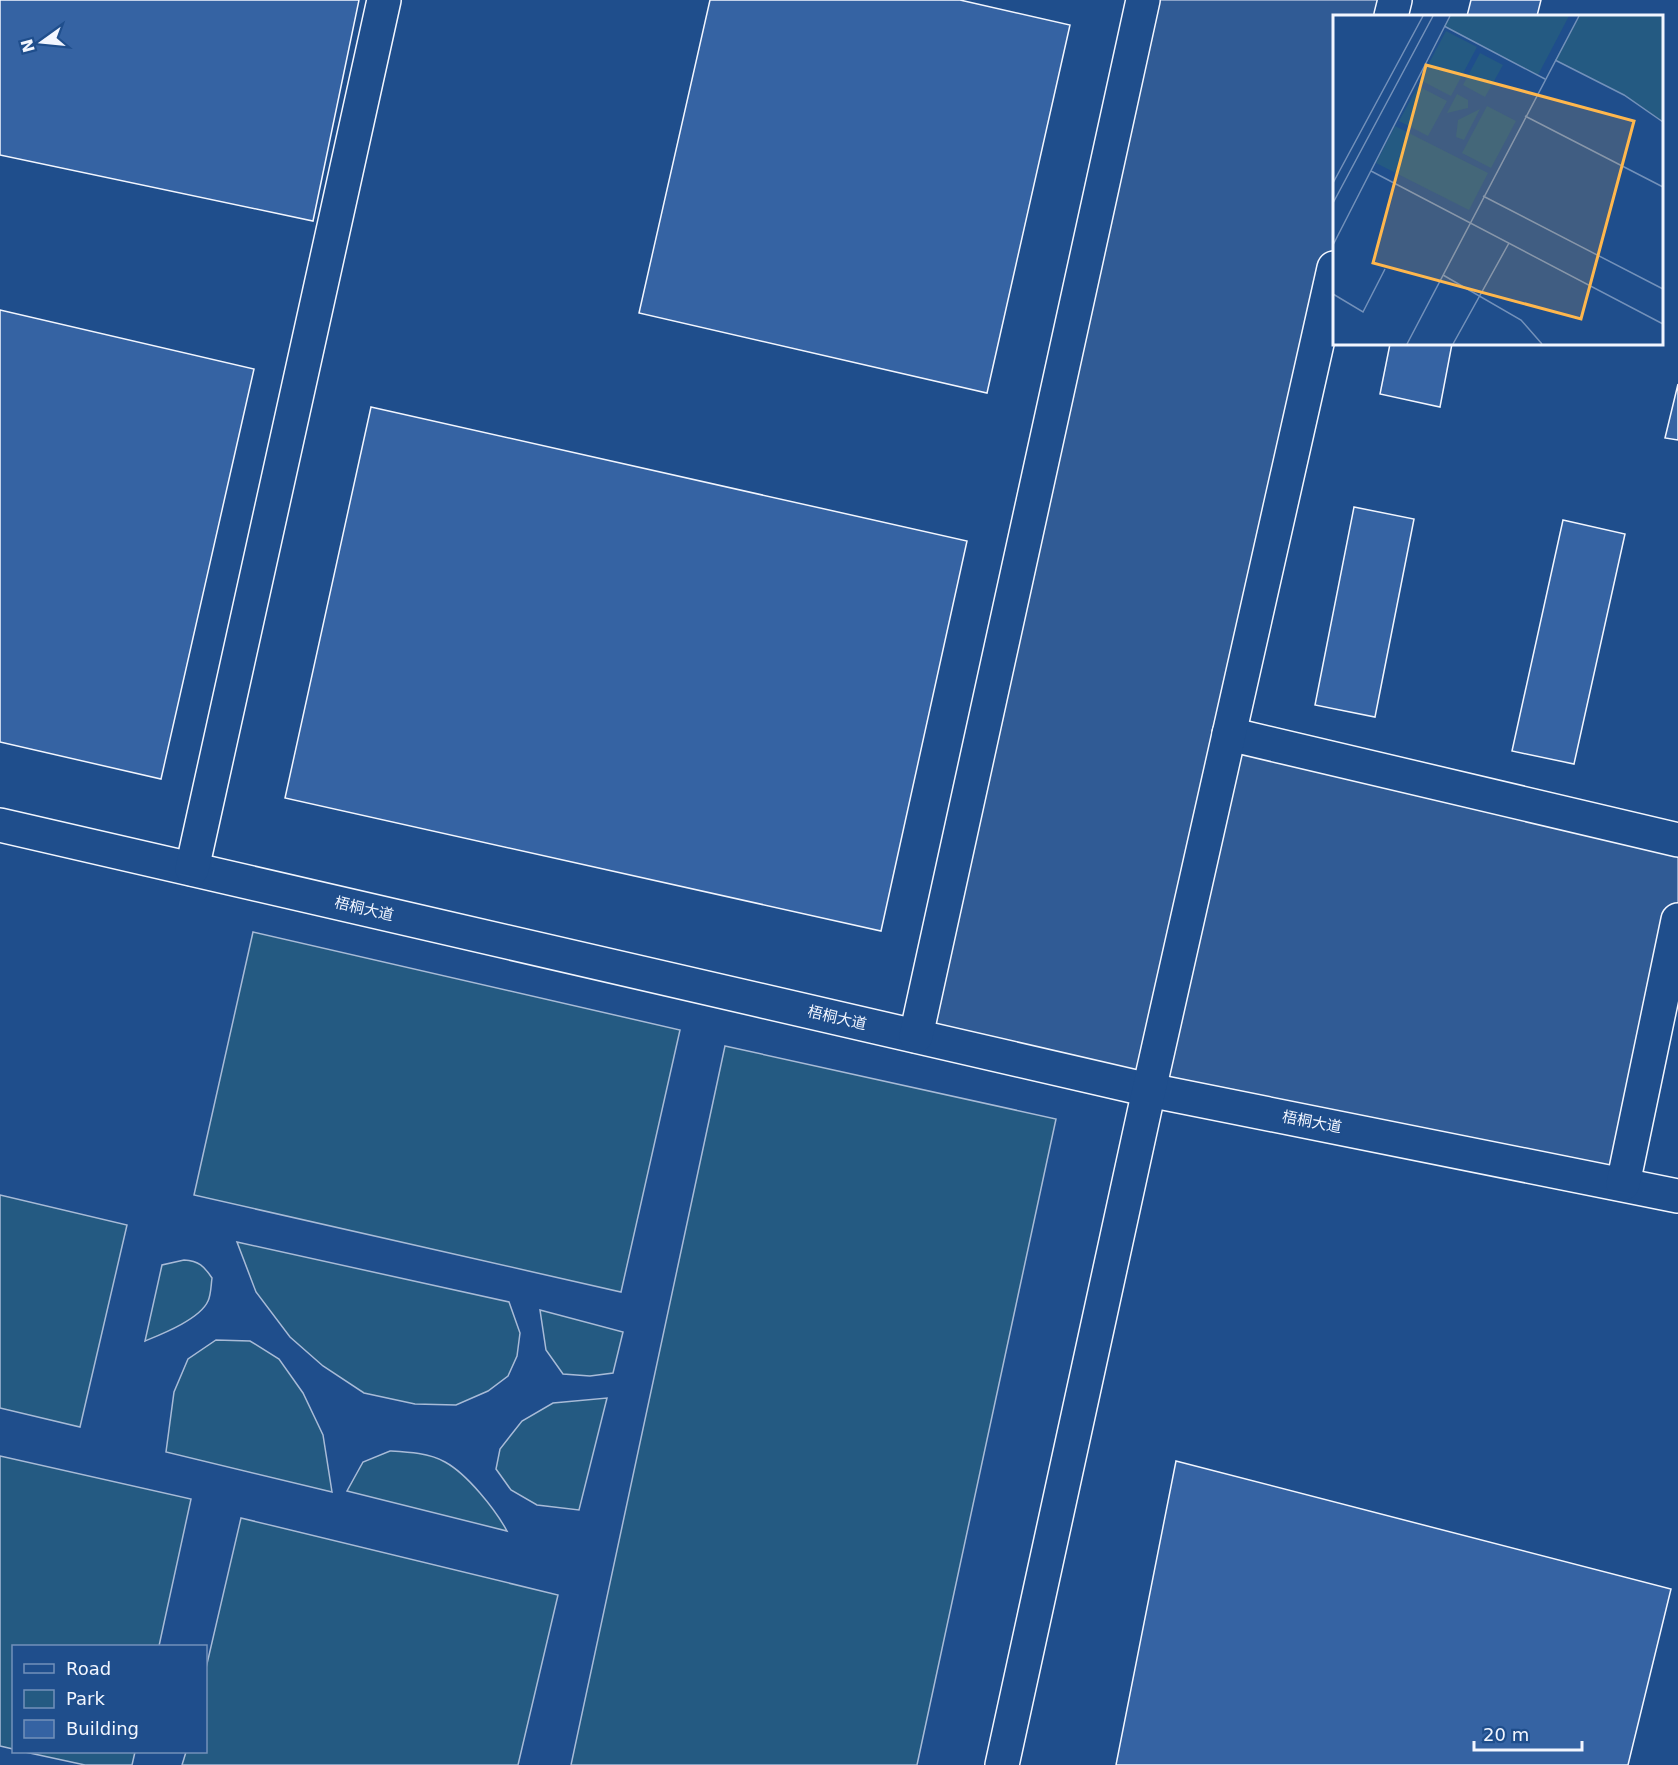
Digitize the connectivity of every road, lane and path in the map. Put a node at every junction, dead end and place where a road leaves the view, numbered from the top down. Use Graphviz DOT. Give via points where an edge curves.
graph roads {
  1 [pos="384,0"];
  2 [pos="1143,0"];
  3 [pos="1395,0"];
  4 [pos="1391,15"];
  5 [pos="1333,277"];
  6 [pos="1229,734"];
  7 [pos="0,825"];
  8 [pos="1678,840"];
  9 [pos="192,869"];
  10 [pos="1678,920"];
  11 [pos="916,1036"];
  12 [pos="1149,1090"];
  13 [pos="1623,1184"];
  14 [pos="1678,1196"];
  15 [pos="1002,1765"];
  1 -- 9 [label="street"];
  2 -- 11 [label="street"];
  3 -- 4 [label="street"];
  5 -- 6 [label="street"];
  6 -- 8 [label="street"];
  6 -- 12 [label="street"];
  7 -- 9 [label="street, 梧桐大道"];
  9 -- 11 [label="street, 梧桐大道"];
  10 -- 13 [label="street"];
  11 -- 12 [label="street, 梧桐大道"];
  12 -- 13 [label="street, 梧桐大道"];
  12 -- 15 [label="street"];
  13 -- 14 [label="street, 梧桐大道"];
}
